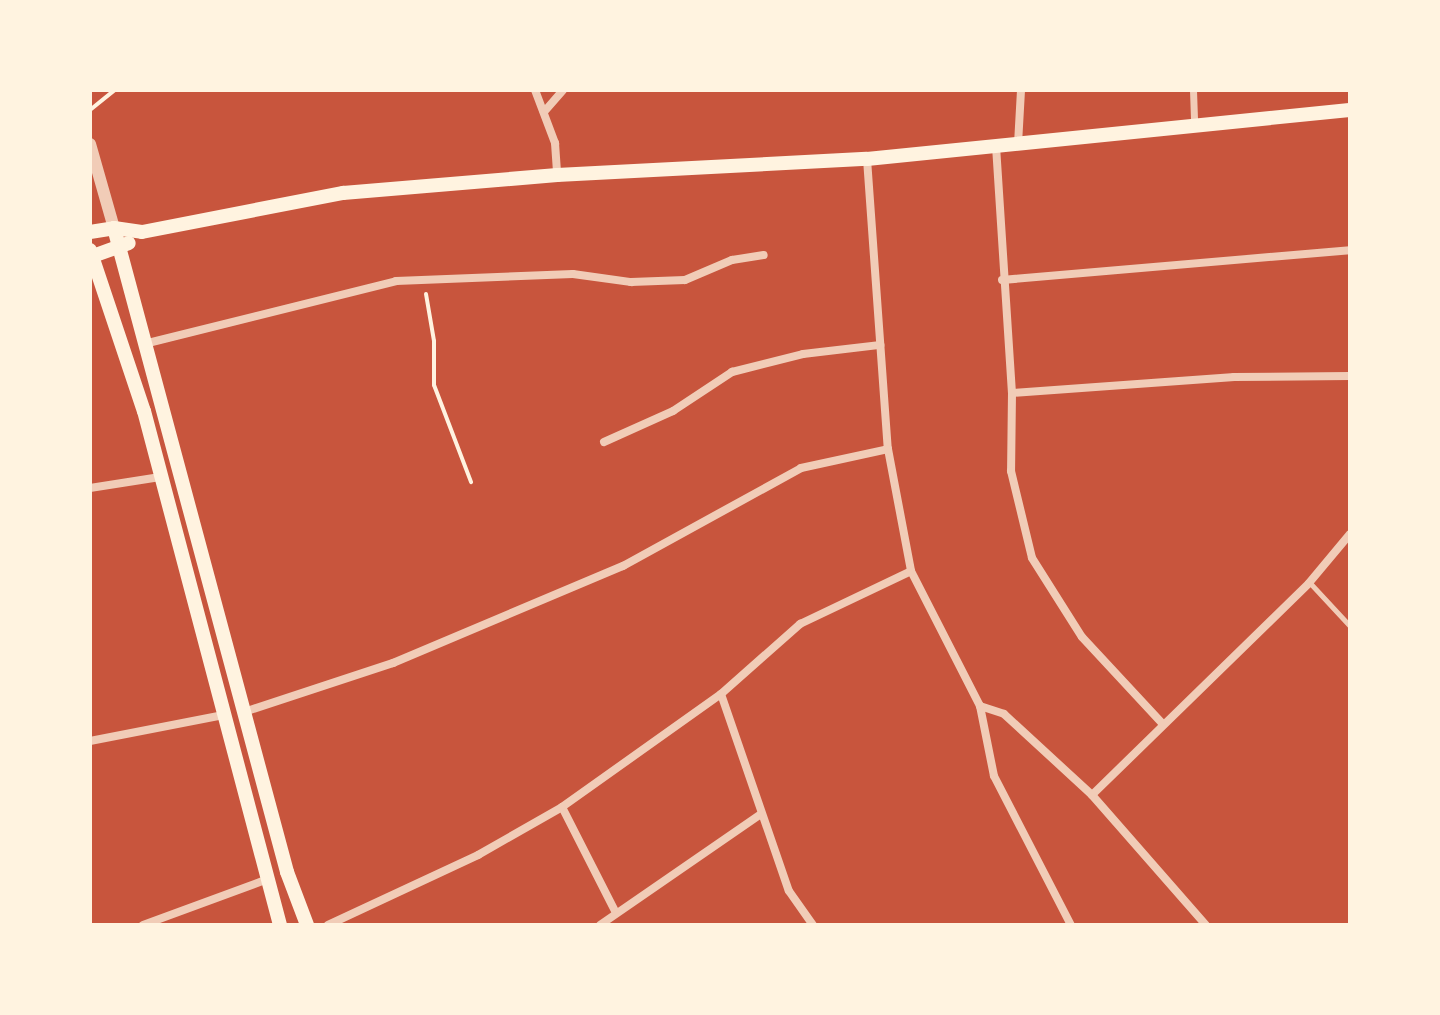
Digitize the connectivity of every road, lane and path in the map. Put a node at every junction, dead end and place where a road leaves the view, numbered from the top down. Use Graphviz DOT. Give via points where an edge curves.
graph roads {
  1 [pos="115,90"];
  2 [pos="535,90"];
  3 [pos="563,90"];
  4 [pos="1021,90"];
  5 [pos="1193,90"];
  6 [pos="90,110"];
  7 [pos="1350,110"];
  8 [pos="544,112"];
  9 [pos="1194,123"];
  10 [pos="90,144"];
  11 [pos="1018,144"];
  12 [pos="996,146"];
  13 [pos="867,159"];
  14 [pos="557,175"];
  15 [pos="114,228"];
  16 [pos="90,232"];
  17 [pos="142,232"];
  18 [pos="122,248"];
  19 [pos="1350,250"];
  20 [pos="91,255"];
  21 [pos="764,255"];
  22 [pos="425,280"];
  23 [pos="1002,280"];
  24 [pos="148,343"];
  25 [pos="880,345"];
  26 [pos="1350,376"];
  27 [pos="1012,393"];
  28 [pos="604,442"];
  29 [pos="888,449"];
  30 [pos="160,477"];
  31 [pos="471,482"];
  32 [pos="90,488"];
  33 [pos="1350,534"];
  34 [pos="911,571"];
  35 [pos="1309,583"];
  36 [pos="1350,626"];
  37 [pos="721,694"];
  38 [pos="980,706"];
  39 [pos="247,711"];
  40 [pos="224,715"];
  41 [pos="1162,723"];
  42 [pos="90,741"];
  43 [pos="1092,795"];
  44 [pos="562,807"];
  45 [pos="761,814"];
  46 [pos="265,880"];
  47 [pos="616,913"];
  48 [pos="143,925"];
  49 [pos="280,925"];
  50 [pos="307,925"];
  51 [pos="328,925"];
  52 [pos="600,925"];
  53 [pos="813,925"];
  54 [pos="1071,925"];
  55 [pos="1206,925"];
  1 -- 6 [label="path"];
  2 -- 8 [label="street"];
  3 -- 8 [label="street"];
  4 -- 11 [label="street"];
  5 -- 9 [label="street"];
  7 -- 9 [label="main road"];
  8 -- 14 [label="street" via="555,143"];
  9 -- 11 [label="main road"];
  10 -- 15 [label="street"];
  11 -- 12 [label="main road"];
  12 -- 13 [label="main road"];
  12 -- 23 [label="street"];
  13 -- 14 [label="main road"];
  13 -- 25 [label="street"];
  14 -- 17 [label="main road" via="343,193"];
  15 -- 16 [label="main road"];
  15 -- 17 [label="main road"];
  15 -- 18 [label="main road"];
  17 -- 18 [label="main road"];
  18 -- 20 [label="main road"];
  18 -- 24 [label="main road"];
  19 -- 23 [label="street"];
  20 -- 30 [label="main road"];
  21 -- 22 [label="street" via="732,260 685,280 631,282 573,274"];
  22 -- 24 [label="street" via="396,281"];
  22 -- 31 [label="path" via="434,385"];
  23 -- 27 [label="street"];
  24 -- 39 [label="main road"];
  25 -- 28 [label="street" via="803,354 732,372 673,411"];
  25 -- 29 [label="street"];
  26 -- 27 [label="street" via="1234,377"];
  27 -- 41 [label="street" via="1011,471 1032,558 1082,637"];
  29 -- 34 [label="street"];
  29 -- 39 [label="street" via="801,468 623,566 393,663"];
  30 -- 32 [label="street"];
  30 -- 40 [label="main road"];
  33 -- 35 [label="street"];
  34 -- 37 [label="street" via="800,624"];
  34 -- 38 [label="street"];
  35 -- 36 [label="lane"];
  35 -- 41 [label="street"];
  37 -- 44 [label="street"];
  37 -- 45 [label="street"];
  38 -- 43 [label="street" via="1004,714"];
  38 -- 54 [label="street" via="994,776"];
  39 -- 50 [label="main road" via="287,872"];
  40 -- 42 [label="street"];
  40 -- 46 [label="main road"];
  41 -- 43 [label="street"];
  43 -- 55 [label="street"];
  44 -- 47 [label="street"];
  44 -- 51 [label="street" via="478,855"];
  45 -- 47 [label="street"];
  45 -- 53 [label="street" via="789,891"];
  46 -- 48 [label="street"];
  46 -- 49 [label="main road"];
  47 -- 52 [label="street"];
}
